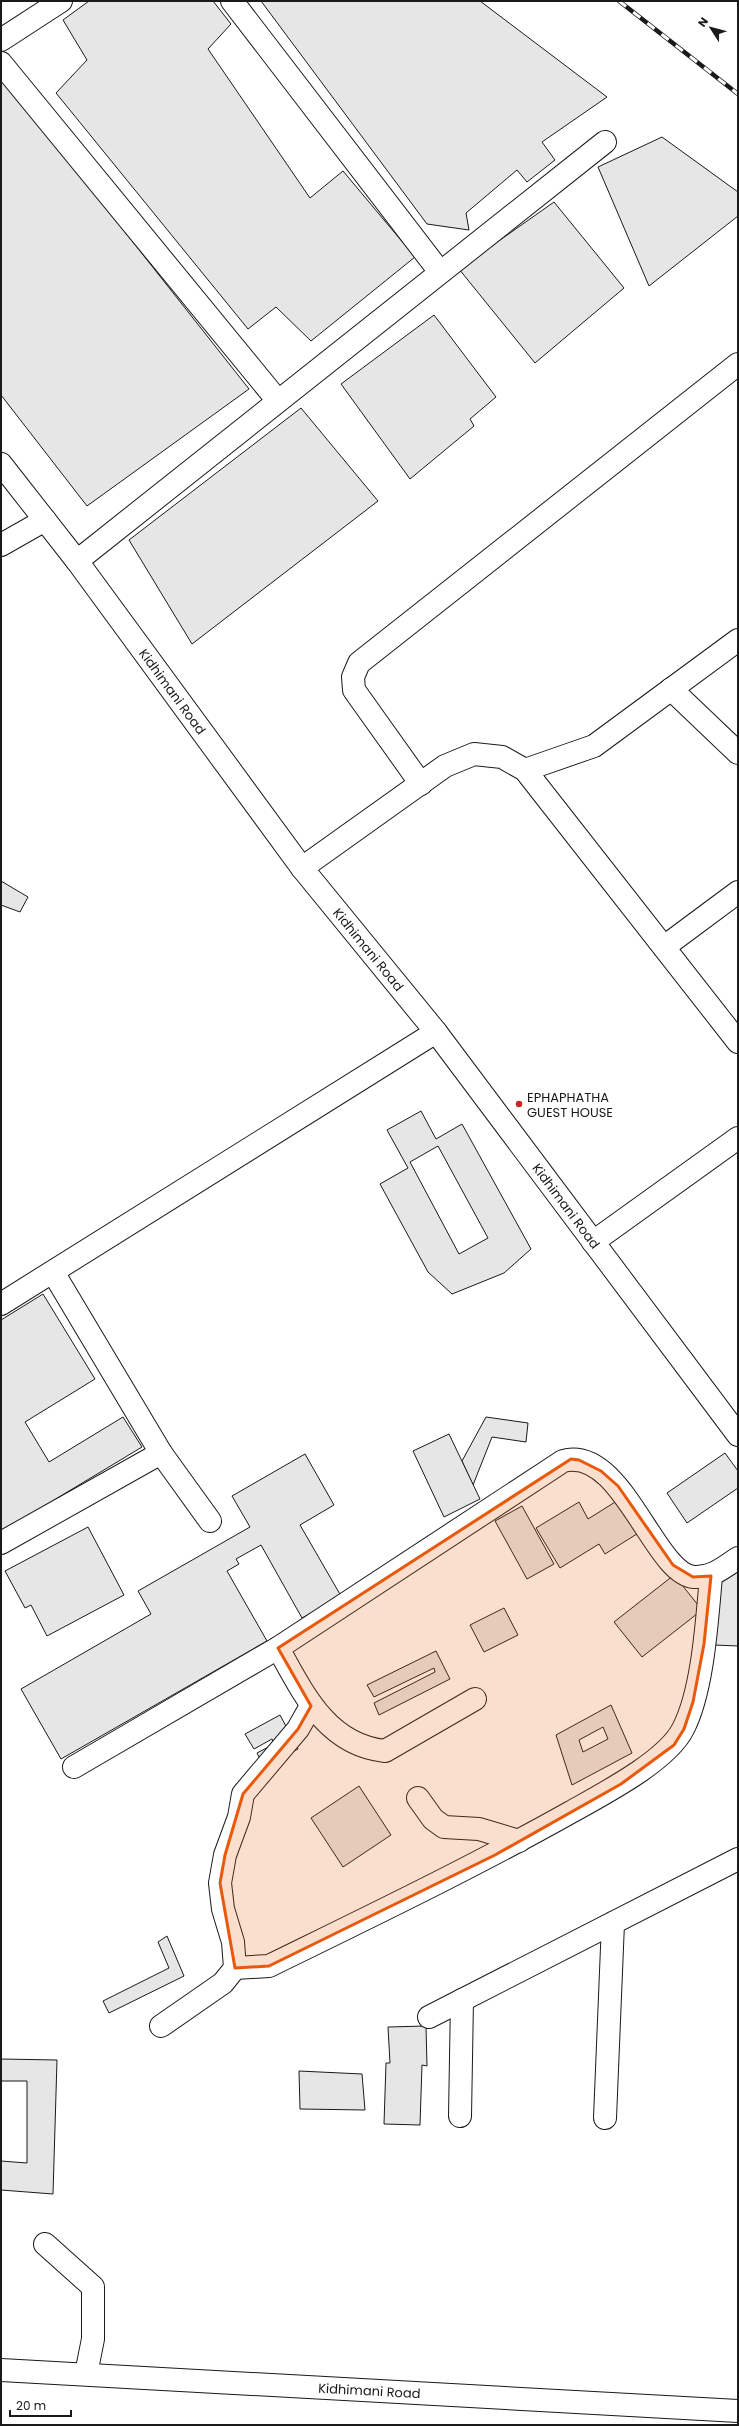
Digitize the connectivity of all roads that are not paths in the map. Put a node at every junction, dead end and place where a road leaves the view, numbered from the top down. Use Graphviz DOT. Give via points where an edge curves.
graph roads {
  1 [pos="232,1"];
  2 [pos="46,5"];
  3 [pos="1,40"];
  4 [pos="1,63"];
  5 [pos="605,142"];
  6 [pos="440,272"];
  7 [pos="738,364"];
  8 [pos="278,401"];
  9 [pos="1,464"];
  10 [pos="45,520"];
  11 [pos="1,545"];
  12 [pos="78,561"];
  13 [pos="738,640"];
  14 [pos="671,689"];
  15 [pos="738,753"];
  16 [pos="525,770"];
  17 [pos="421,784"];
  18 [pos="302,868"];
  19 [pos="738,892"];
  20 [pos="664,947"];
  21 [pos="436,1032"];
  22 [pos="738,1042"];
  23 [pos="738,1138"];
  24 [pos="593,1242"];
  25 [pos="54,1272"];
  26 [pos="1,1304"];
  27 [pos="738,1435"];
  28 [pos="160,1453"];
  29 [pos="210,1521"];
  30 [pos="1,1543"];
  31 [pos="738,1558"];
  32 [pos="711,1576"];
  33 [pos="278,1648"];
  34 [pos="475,1699"];
  35 [pos="311,1706"];
  36 [pos="74,1767"];
  37 [pos="418,1798"];
  38 [pos="518,1841"];
  39 [pos="738,1859"];
  40 [pos="613,1923"];
  41 [pos="235,1968"];
  42 [pos="462,2000"];
  43 [pos="429,2017"];
  44 [pos="161,2026"];
  45 [pos="460,2116"];
  46 [pos="605,2118"];
  47 [pos="45,2244"];
  48 [pos="1,2370"];
  49 [pos="86,2374"];
  50 [pos="738,2411"];
  1 -- 6 [label="street"];
  2 -- 3 [label="street"];
  4 -- 8 [label="street"];
  5 -- 6 [label="street"];
  6 -- 8 [label="street"];
  7 -- 17 [label="street" via="359,663 354,677 354,690"];
  8 -- 12 [label="street"];
  9 -- 10 [label="street, Kidhimani Road"];
  10 -- 11 [label="street"];
  10 -- 12 [label="street, Kidhimani Road"];
  12 -- 18 [label="street, Kidhimani Road"];
  13 -- 14 [label="street"];
  14 -- 15 [label="street"];
  14 -- 16 [label="street" via="594,746"];
  16 -- 17 [label="street" via="502,757 474,754 445,766"];
  16 -- 20 [label="street"];
  17 -- 18 [label="street"];
  18 -- 21 [label="street, Kidhimani Road"];
  19 -- 20 [label="street"];
  20 -- 22 [label="street"];
  21 -- 24 [label="street, Kidhimani Road"];
  21 -- 25 [label="street"];
  23 -- 24 [label="street"];
  24 -- 27 [label="street, Kidhimani Road"];
  25 -- 26 [label="street"];
  25 -- 28 [label="street"];
  28 -- 29 [label="street"];
  28 -- 30 [label="street"];
  31 -- 32 [label="street"];
  32 -- 33 [label="street" via="693,1577 673,1565 618,1486 600,1471 579,1460 571,1459 563,1461"];
  32 -- 38 [label="street" via="704,1644 693,1702 684,1729 674,1745 621,1784"];
  33 -- 35 [label="street"];
  33 -- 36 [label="street"];
  34 -- 35 [label="street" via="385,1752 357,1744 329,1725"];
  35 -- 41 [label="street" via="298,1729 243,1794 239,1817 225,1855 220,1883"];
  37 -- 38 [label="street" via="433,1819 444,1827 479,1829"];
  38 -- 41 [label="street" via="269,1966"];
  39 -- 40 [label="street"];
  40 -- 42 [label="street"];
  40 -- 46 [label="street"];
  41 -- 44 [label="street" via="223,1983"];
  42 -- 43 [label="street"];
  42 -- 45 [label="street"];
  47 -- 49 [label="street" via="93,2287 93,2339"];
  48 -- 49 [label="street, Kidhimani Road"];
  49 -- 50 [label="street, Kidhimani Road"];
}
